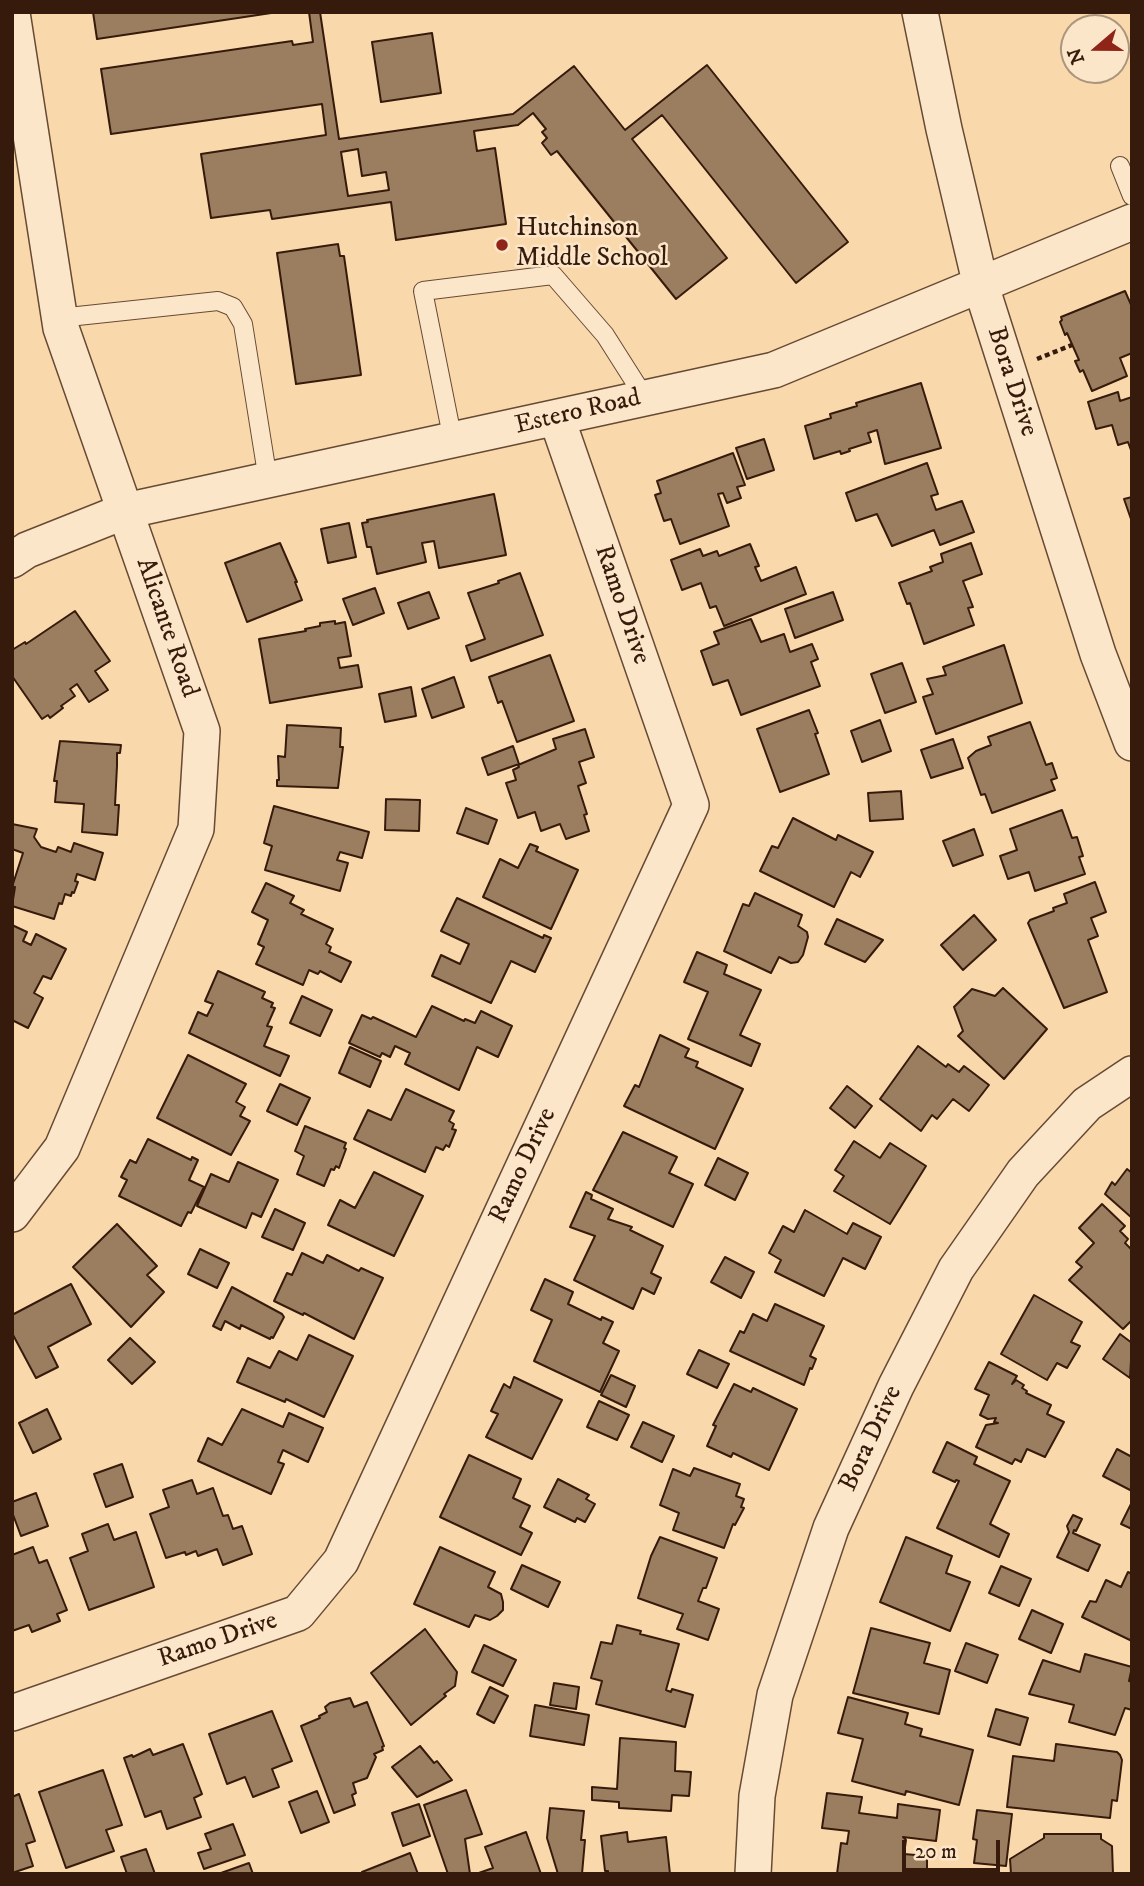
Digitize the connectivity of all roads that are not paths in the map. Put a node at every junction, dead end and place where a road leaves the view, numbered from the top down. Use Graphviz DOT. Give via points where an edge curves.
graph roads {
  1 [pos="920,12"];
  2 [pos="12,13"];
  3 [pos="1120,166"];
  4 [pos="1132,196"];
  5 [pos="1132,222"];
  6 [pos="981,286"];
  7 [pos="59,318"];
  8 [pos="645,398"];
  9 [pos="557,419"];
  10 [pos="453,441"];
  11 [pos="268,480"];
  12 [pos="125,511"];
  13 [pos="12,560"];
  14 [pos="1132,743"];
  15 [pos="1132,1074"];
  16 [pos="12,1214"];
  17 [pos="12,1713"];
  18 [pos="753,1874"];
  1 -- 6 [label="street, Bora Drive"];
  2 -- 7 [label="street, Alicante Road"];
  3 -- 4 [label="lane"];
  5 -- 6 [label="street, Estero Road"];
  6 -- 8 [label="street, Estero Road" via="774,370"];
  6 -- 14 [label="street, Bora Drive" via="1098,654"];
  7 -- 11 [label="lane" via="218,301 233,307 243,324"];
  7 -- 12 [label="street, Alicante Road"];
  8 -- 9 [label="street, Estero Road"];
  8 -- 10 [label="lane" via="605,335 553,275 423,291"];
  9 -- 10 [label="street, Estero Road"];
  9 -- 17 [label="street, Ramo Drive" via="691,806 341,1561 298,1614"];
  10 -- 11 [label="street, Estero Road"];
  11 -- 12 [label="street, Estero Road"];
  12 -- 13 [label="street, Estero Road" via="26,550"];
  12 -- 16 [label="street, Alicante Road" via="202,731 196,829 62,1148"];
  15 -- 18 [label="street, Bora Drive" via="1087,1104 1023,1173 956,1269 896,1386 831,1528 775,1695 757,1796"];
}
